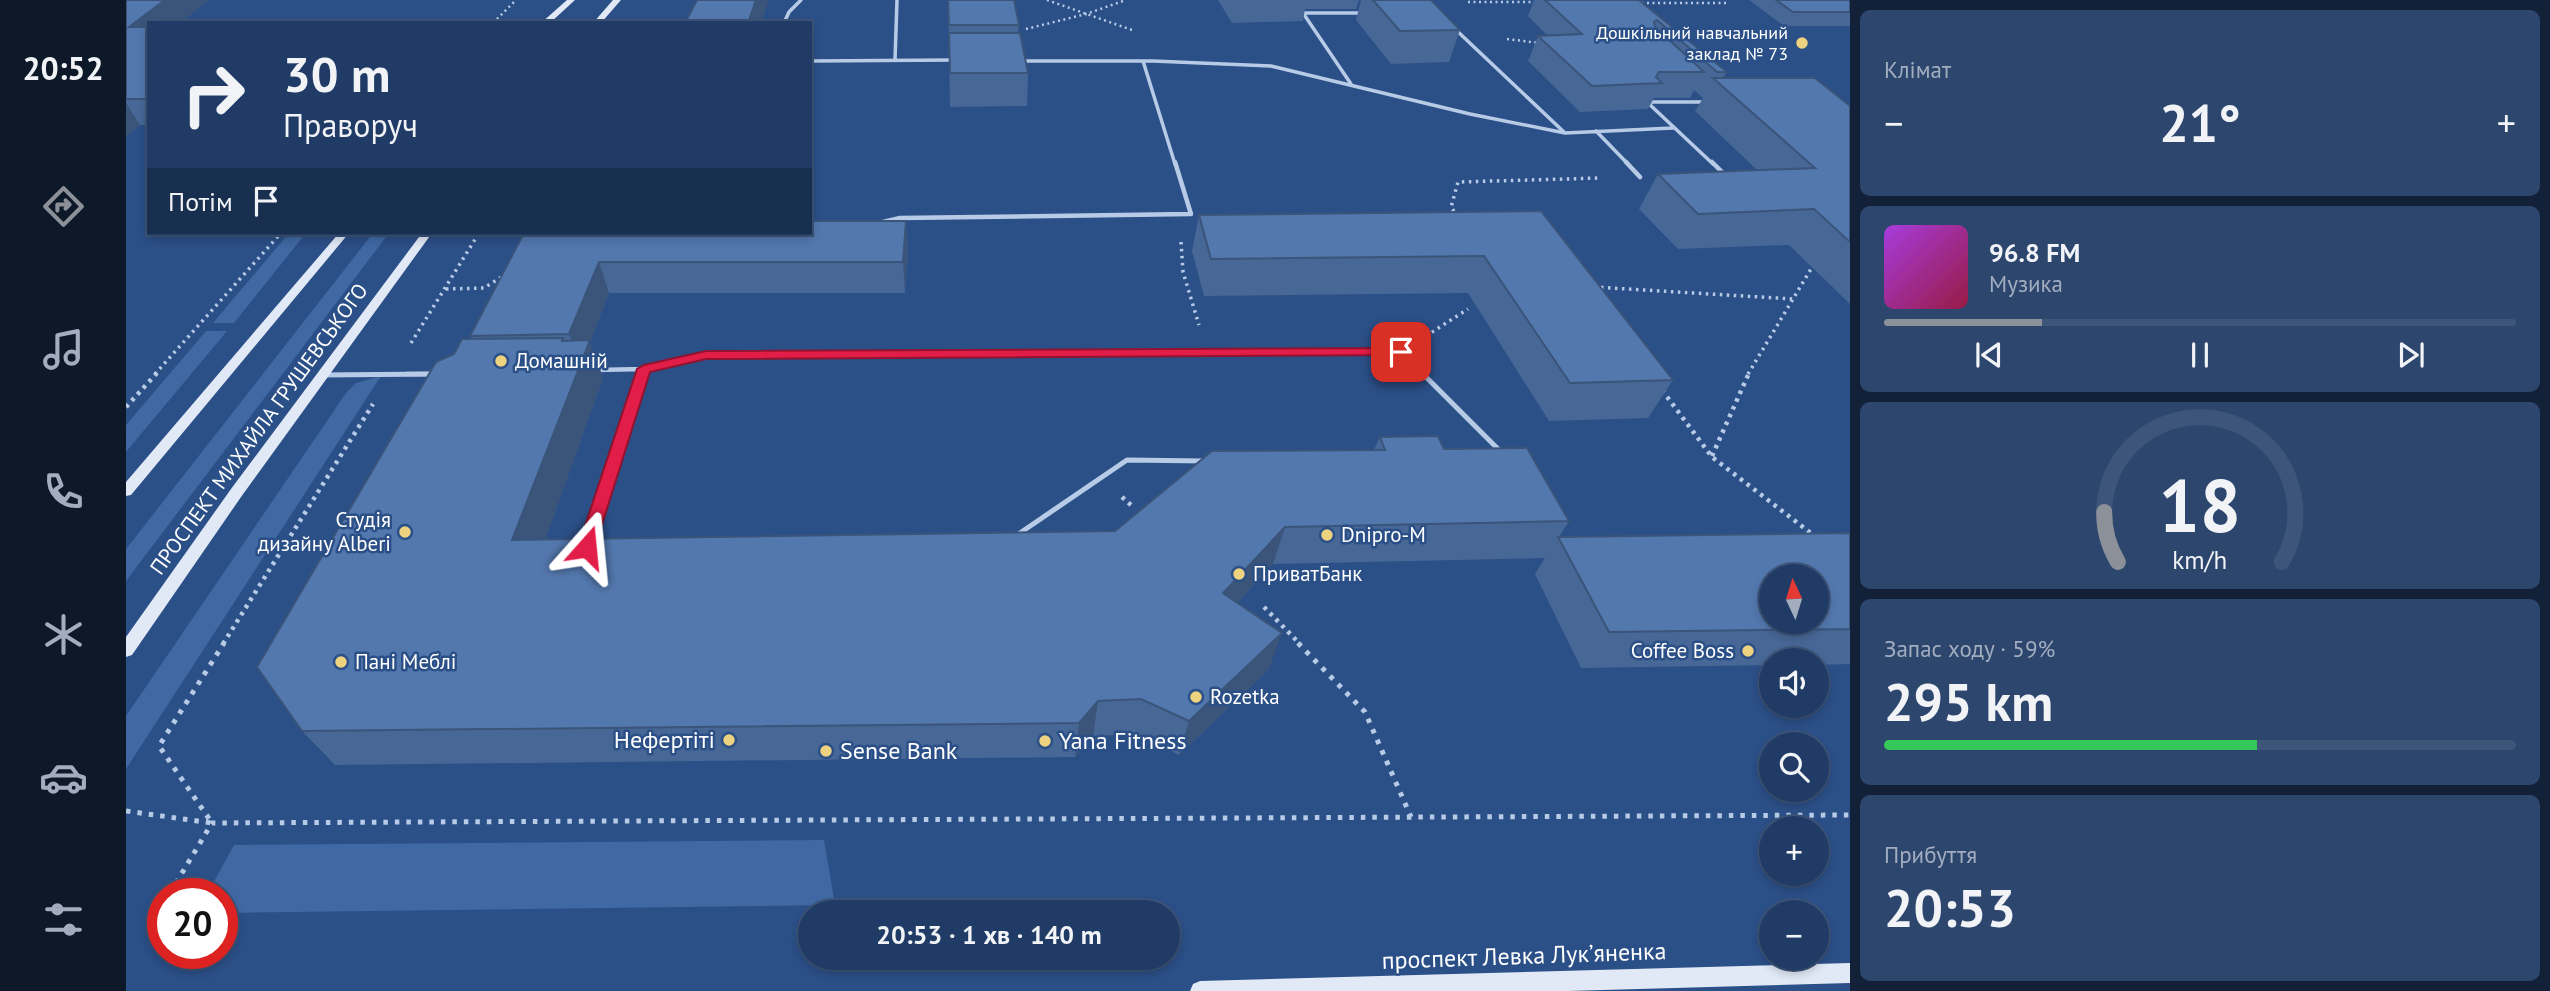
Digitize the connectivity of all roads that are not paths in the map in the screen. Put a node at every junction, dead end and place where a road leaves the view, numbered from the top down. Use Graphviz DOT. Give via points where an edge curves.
graph roads {
  1 [pos="571,0"];
  2 [pos="618,0"];
  3 [pos="801,0"];
  4 [pos="897,0"];
  5 [pos="1373,13"];
  6 [pos="547,21"];
  7 [pos="599,21"];
  8 [pos="785,21"];
  9 [pos="1452,26"];
  10 [pos="895,60"];
  11 [pos="958,60"];
  12 [pos="812,61"];
  13 [pos="1011,61"];
  14 [pos="1143,61"];
  15 [pos="1351,84"];
  16 [pos="1694,94"];
  17 [pos="1702,102"];
  18 [pos="1715,102"];
  19 [pos="1673,128"];
  20 [pos="1596,131"];
  21 [pos="1565,132"];
  22 [pos="1640,177"];
  23 [pos="1727,177"];
  24 [pos="1191,214"];
  25 [pos="874,224"];
  26 [pos="1196,226"];
  27 [pos="342,235"];
  28 [pos="426,235"];
  29 [pos="644,369"];
  30 [pos="591,370"];
  31 [pos="444,374"];
  32 [pos="322,375"];
  33 [pos="1504,454"];
  34 [pos="1210,461"];
  35 [pos="126,491"];
  36 [pos="1016,536"];
  37 [pos="600,547"];
  38 [pos="126,650"];
  39 [pos="1850,973"];
  40 [pos="1200,991"];
  1 -- 6 [label="main road"];
  2 -- 7 [label="main road"];
  3 -- 8 [label="lane"];
  4 -- 10 [label="lane"];
  5 -- 15 [label="lane" via="1303,13"];
  9 -- 21 [label="lane"];
  10 -- 11 [label="lane"];
  10 -- 12 [label="lane"];
  13 -- 14 [label="lane"];
  14 -- 15 [label="lane" via="1271,66"];
  14 -- 24 [label="lane"];
  15 -- 21 [label="lane"];
  16 -- 17 [label="lane"];
  17 -- 18 [label="lane"];
  17 -- 19 [label="lane" via="1647,102"];
  19 -- 20 [label="lane"];
  19 -- 23 [label="lane"];
  20 -- 21 [label="lane"];
  20 -- 22 [label="lane"];
  24 -- 25 [label="lane" via="901,218"];
  24 -- 26 [label="lane"];
  27 -- 35 [label="main road"];
  28 -- 32 [label="main road, ПРОСПЕКТ МИХАЙЛА ГРУШЕВСЬКОГО"];
  29 -- 30 [label="lane"];
  29 -- 33 [label="lane" via="706,355 1401,352"];
  29 -- 37 [label="lane" via="587,547"];
  31 -- 32 [label="lane"];
  32 -- 38 [label="main road, ПРОСПЕКТ МИХАЙЛА ГРУШЕВСЬКОГО"];
  34 -- 36 [label="lane" via="1127,460"];
  39 -- 40 [label="main road, проспект Левка Лукʼяненка"];
}
